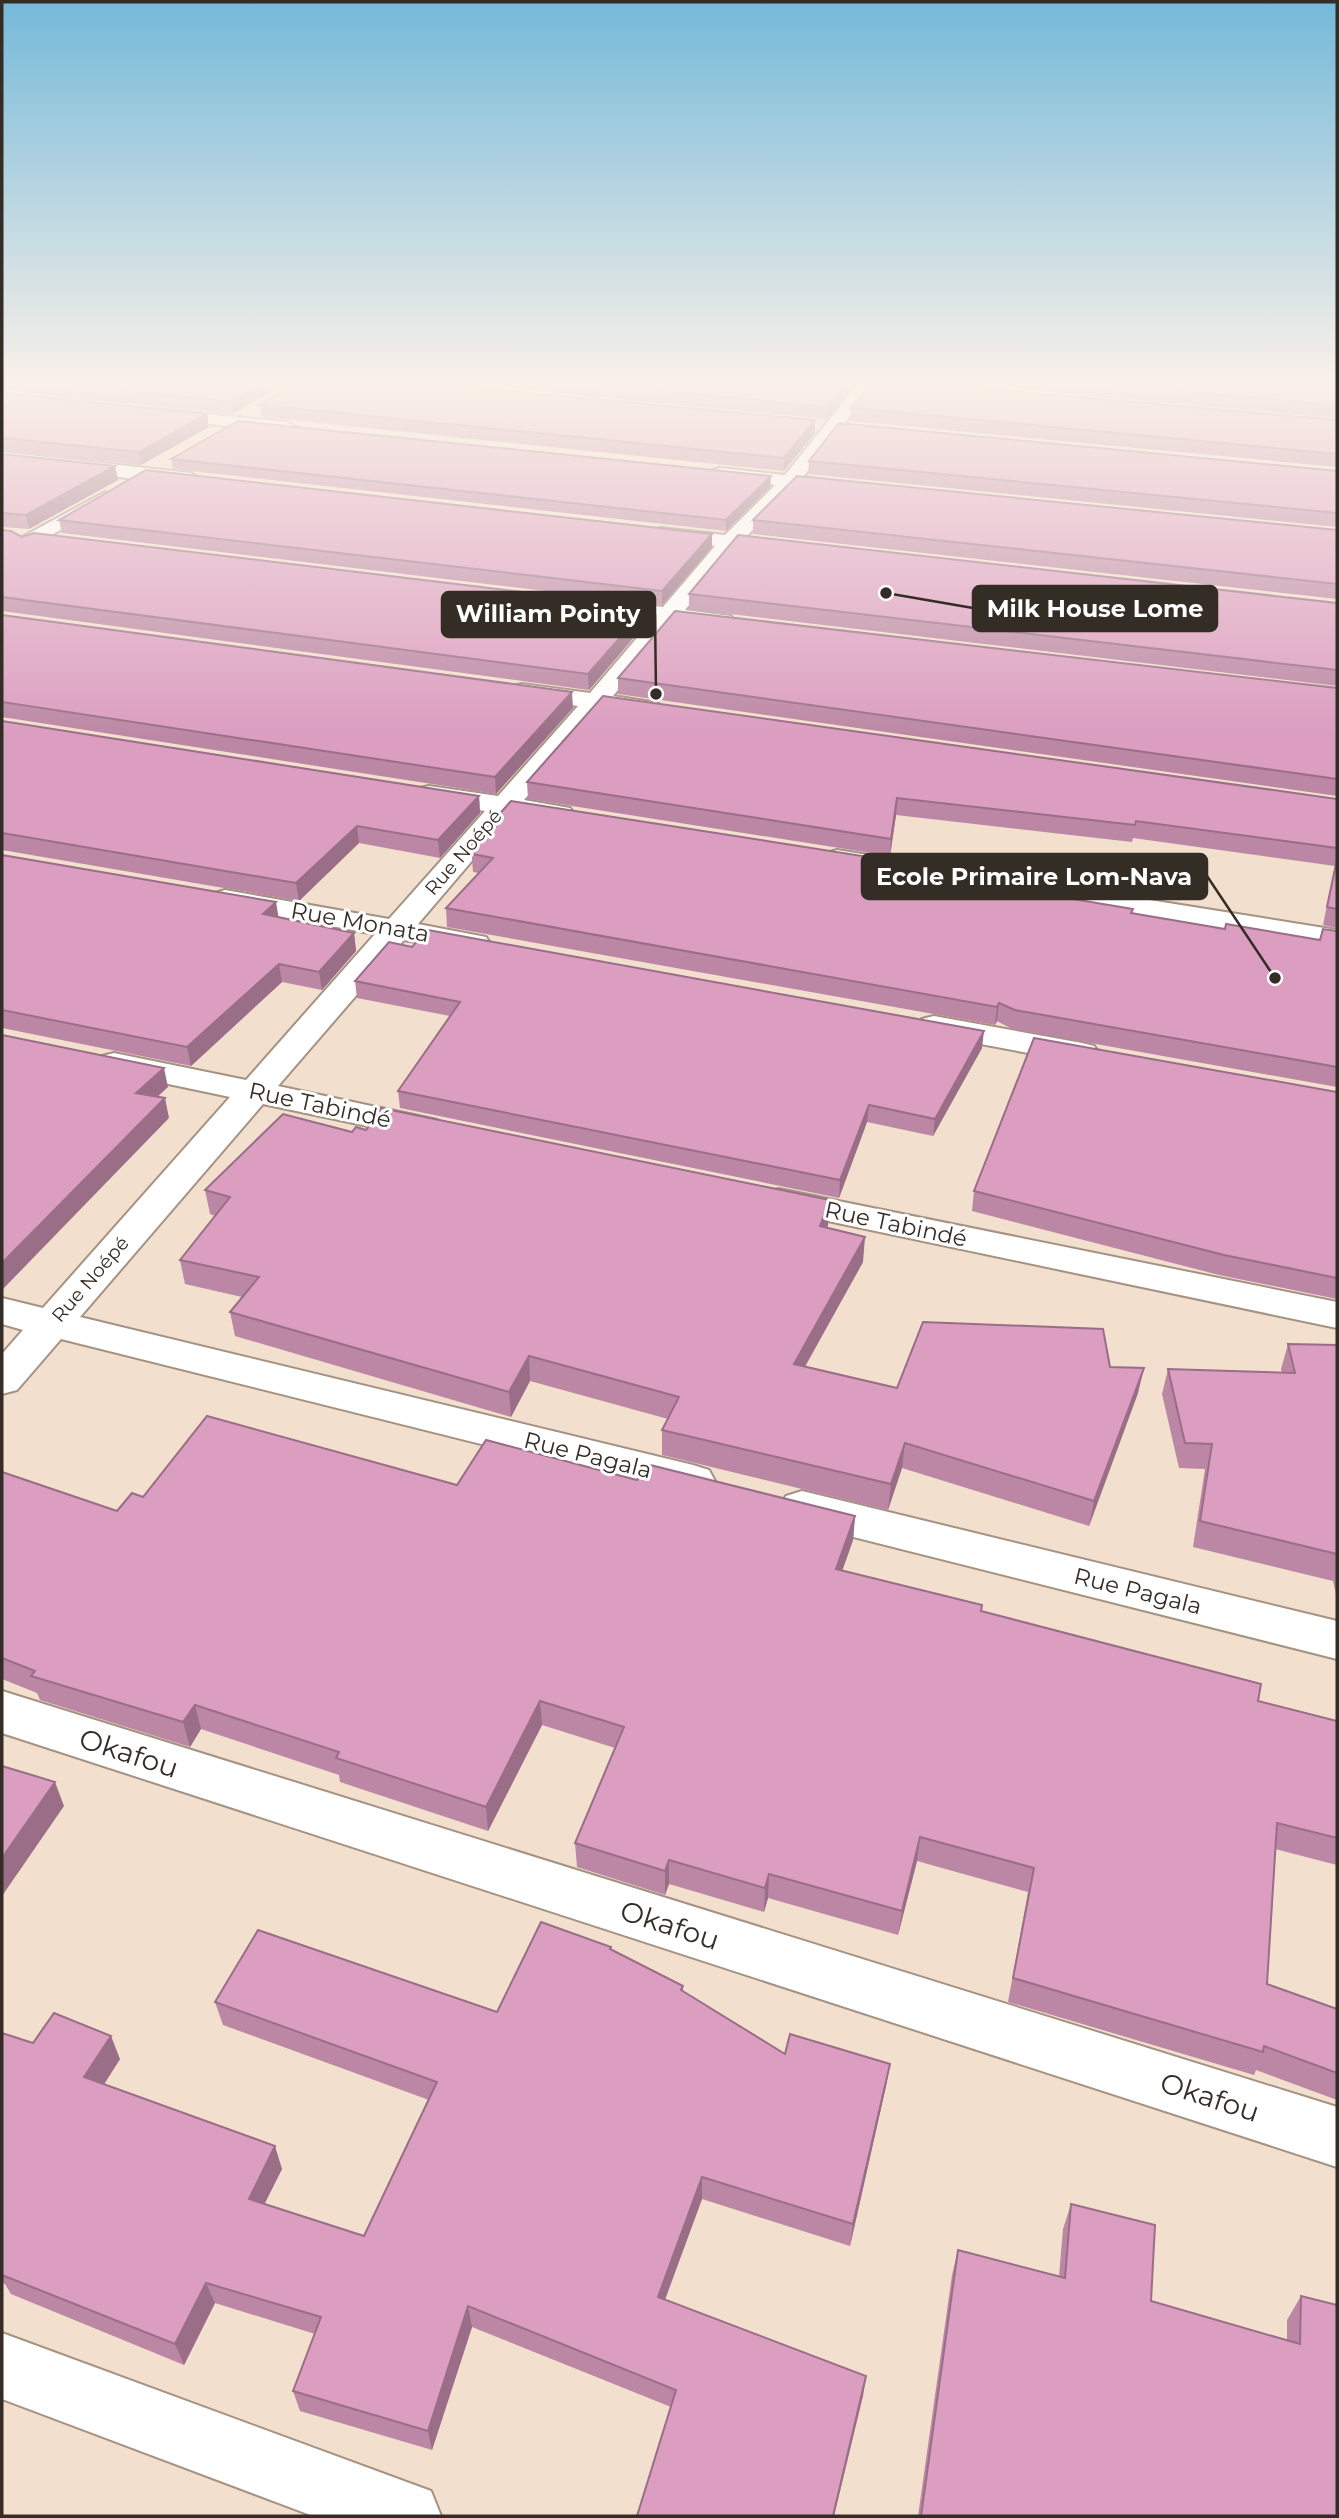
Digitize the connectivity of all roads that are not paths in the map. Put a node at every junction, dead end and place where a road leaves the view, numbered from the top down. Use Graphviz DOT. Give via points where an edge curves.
graph roads {
  1 [pos="97,503"];
  2 [pos="769,503"];
  3 [pos="647,532"];
  4 [pos="2,535"];
  5 [pos="33,539"];
  6 [pos="730,542"];
  7 [pos="74,544"];
  8 [pos="799,549"];
  9 [pos="2,556"];
  10 [pos="571,603"];
  11 [pos="668,614"];
  12 [pos="750,624"];
  13 [pos="500,688"];
  14 [pos="596,701"];
  15 [pos="679,713"];
  16 [pos="409,790"];
  17 [pos="504,805"];
  18 [pos="586,818"];
  19 [pos="818,856"];
  20 [pos="192,893"];
  21 [pos="397,929"];
  22 [pos="1337,939"];
  23 [pos="506,948"];
  24 [pos="901,1020"];
  25 [pos="81,1056"];
  26 [pos="1105,1058"];
  27 [pos="254,1092"];
  28 [pos="457,1134"];
  29 [pos="741,1192"];
  30 [pos="2,1311"];
  31 [pos="1337,1315"];
  32 [pos="52,1323"];
  33 [pos="2,1380"];
  34 [pos="1337,1640"];
  35 [pos="2,1713"];
  36 [pos="1337,2137"];
  37 [pos="2,2366"];
  38 [pos="406,2516"];
  1 -- 5 [label="street"];
  2 -- 6 [label="street, Rue Noépé"];
  3 -- 6 [label="street"];
  4 -- 5 [label="street"];
  5 -- 7 [label="street"];
  5 -- 9 [label="street"];
  6 -- 8 [label="street"];
  6 -- 11 [label="street, Rue Noépé"];
  10 -- 11 [label="street"];
  11 -- 12 [label="street"];
  11 -- 14 [label="street, Rue Noépé"];
  13 -- 14 [label="street"];
  14 -- 15 [label="street"];
  14 -- 17 [label="street, Rue Noépé"];
  16 -- 17 [label="street"];
  17 -- 18 [label="street"];
  17 -- 21 [label="street, Rue Noépé"];
  19 -- 22 [label="street"];
  20 -- 21 [label="street, Rue Monata"];
  21 -- 23 [label="street, Rue Monata"];
  21 -- 27 [label="street, Rue Noépé"];
  24 -- 26 [label="street"];
  25 -- 27 [label="street, Rue Tabindé"];
  27 -- 28 [label="street, Rue Tabindé"];
  27 -- 32 [label="street, Rue Noépé"];
  29 -- 31 [label="street, Rue Tabindé"];
  30 -- 32 [label="street, Rue Pagala"];
  32 -- 33 [label="street, Rue Noépé"];
  32 -- 34 [label="street, Rue Pagala"];
  35 -- 36 [label="street, Okafou"];
  37 -- 38 [label="street"];
}
